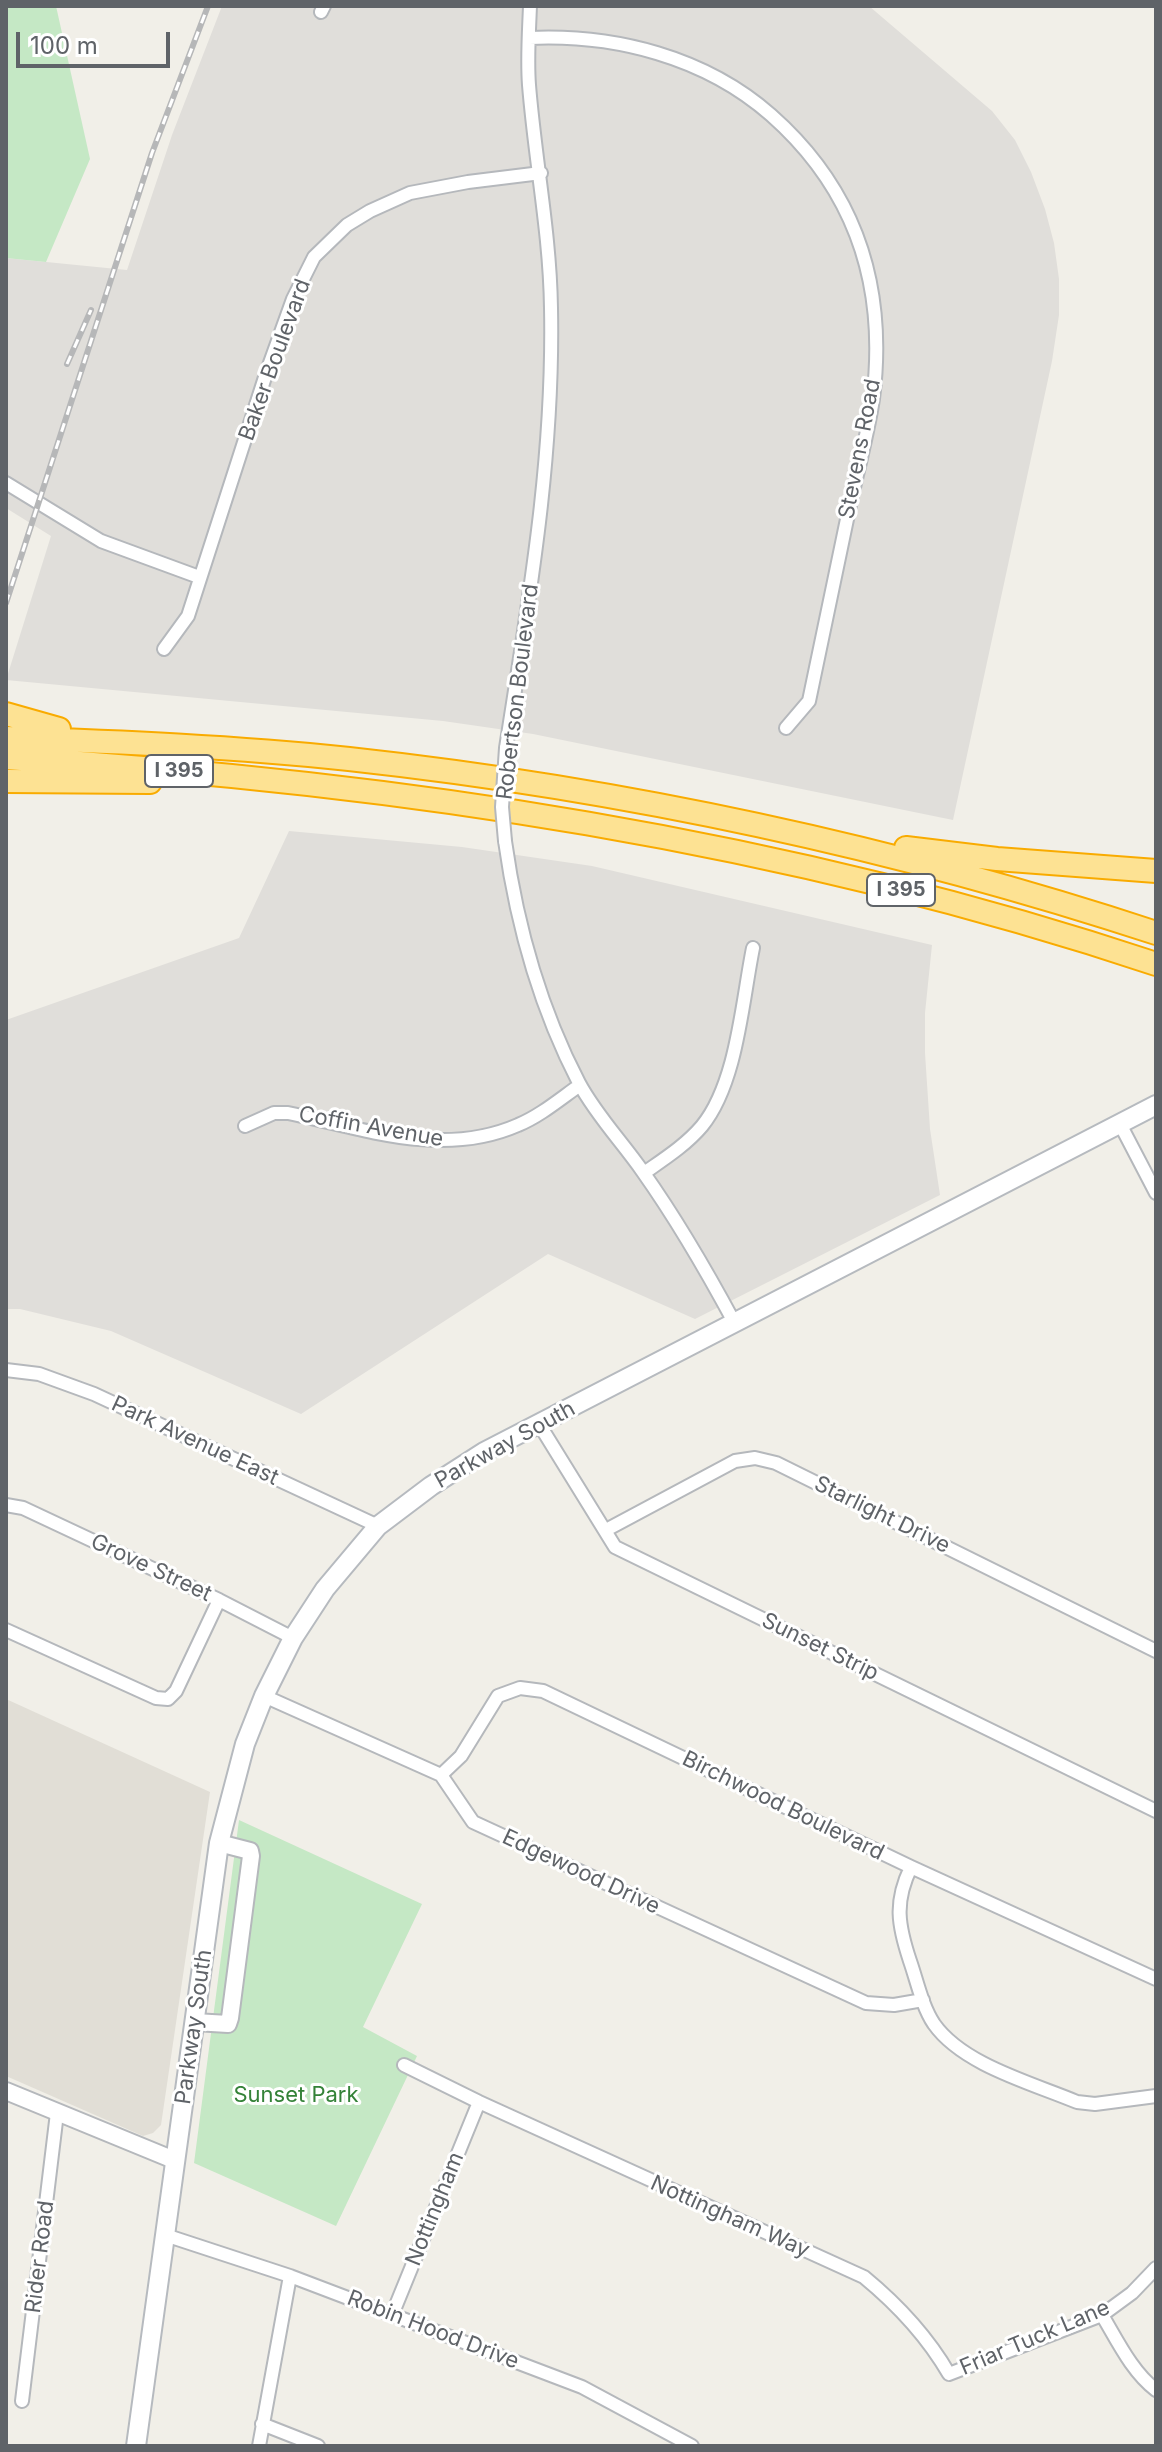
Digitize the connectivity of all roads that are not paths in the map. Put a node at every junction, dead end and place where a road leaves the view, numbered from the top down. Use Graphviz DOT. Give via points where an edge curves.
graph roads {
  1 [pos="530,6"];
  2 [pos="529,38"];
  3 [pos="541,173"];
  4 [pos="6,483"];
  5 [pos="199,577"];
  6 [pos="164,649"];
  7 [pos="6,714"];
  8 [pos="786,728"];
  9 [pos="6,738"];
  10 [pos="167,745"];
  11 [pos="6,758"];
  12 [pos="6,781"];
  13 [pos="351,788"];
  14 [pos="723,818"];
  15 [pos="1156,871"];
  16 [pos="1156,933"];
  17 [pos="753,948"];
  18 [pos="1156,964"];
  19 [pos="580,1085"];
  20 [pos="1156,1105"];
  21 [pos="1120,1124"];
  22 [pos="245,1126"];
  23 [pos="644,1173"];
  24 [pos="1156,1193"];
  25 [pos="734,1322"];
  26 [pos="6,1370"];
  27 [pos="539,1424"];
  28 [pos="6,1505"];
  29 [pos="378,1526"];
  30 [pos="606,1530"];
  31 [pos="219,1600"];
  32 [pos="6,1630"];
  33 [pos="293,1638"];
  34 [pos="1156,1651"];
  35 [pos="264,1696"];
  36 [pos="441,1775"];
  37 [pos="1156,1811"];
  38 [pos="219,1843"];
  39 [pos="911,1867"];
  40 [pos="1156,1979"];
  41 [pos="923,2000"];
  42 [pos="195,2022"];
  43 [pos="404,2065"];
  44 [pos="6,2091"];
  45 [pos="1156,2096"];
  46 [pos="479,2102"];
  47 [pos="57,2113"];
  48 [pos="174,2160"];
  49 [pos="165,2235"];
  50 [pos="1156,2268"];
  51 [pos="290,2276"];
  52 [pos="392,2315"];
  53 [pos="1102,2315"];
  54 [pos="949,2374"];
  55 [pos="1156,2390"];
  56 [pos="22,2401"];
  57 [pos="262,2424"];
  58 [pos="136,2446"];
  59 [pos="259,2446"];
  60 [pos="318,2446"];
  61 [pos="692,2446"];
  1 -- 2 [label="street, Robertson Boulevard"];
  2 -- 3 [label="street, Robertson Boulevard" via="529,86"];
  2 -- 8 [label="street, Stevens Road" via="567,37 648,51 693,64 729,84 790,132 816,162 859,241 873,286 877,324 872,402 809,701"];
  3 -- 5 [label="street, Baker Boulevard" via="410,193 347,225 314,257 293,299"];
  3 -- 19 [label="street, Robertson Boulevard, bridge" via="551,303 550,431 502,807 526,954"];
  4 -- 5 [label="street" via="101,541"];
  5 -- 6 [label="street, Baker Boulevard" via="188,616"];
  7 -- 10 [label="highway" via="49,728"];
  9 -- 10 [label="highway, I 395"];
  10 -- 14 [label="highway, I 395" via="444,771"];
  11 -- 13 [label="highway, I 395"];
  12 -- 13 [label="highway"];
  13 -- 18 [label="highway, I 395" via="567,819 764,857 982,912"];
  14 -- 15 [label="highway" via="943,854"];
  14 -- 16 [label="highway, I 395" via="969,877"];
  17 -- 23 [label="street" via="721,1094 686,1142"];
  19 -- 22 [label="street, Coffin Avenue" via="521,1124 466,1141 413,1140 288,1113 274,1113"];
  19 -- 23 [label="street, Robertson Boulevard"];
  20 -- 21 [label="main road, Parkway South"];
  21 -- 24 [label="street"];
  21 -- 25 [label="main road, Parkway South"];
  23 -- 25 [label="street, Robertson Boulevard"];
  25 -- 27 [label="main road, Parkway South"];
  26 -- 29 [label="street, Park Avenue East" via="39,1374 94,1394"];
  27 -- 29 [label="main road, Parkway South" via="484,1452"];
  27 -- 30 [label="street, Sunset Strip"];
  28 -- 31 [label="street, Grove Street" via="23,1508"];
  29 -- 33 [label="main road, Parkway South" via="325,1589"];
  30 -- 34 [label="street, Starlight Drive" via="735,1461 755,1458 776,1463"];
  30 -- 37 [label="street, Sunset Strip" via="615,1547"];
  31 -- 32 [label="street" via="168,1699"];
  31 -- 33 [label="street, Grove Street"];
  33 -- 35 [label="main road, Parkway South"];
  35 -- 36 [label="street"];
  35 -- 38 [label="main road, Parkway South" via="245,1744"];
  36 -- 39 [label="street, Birchwood Boulevard" via="461,1756 498,1696 520,1688 543,1691"];
  36 -- 41 [label="street, Edgewood Drive" via="473,1822 866,2003"];
  38 -- 42 [label="main road, Parkway South"];
  38 -- 42 [label="street" via="250,1851 251,1856 230,2018 223,2025"];
  39 -- 40 [label="street, Birchwood Boulevard"];
  39 -- 41 [label="street" via="901,1888 899,1911"];
  41 -- 45 [label="street" via="933,2023 952,2044 1077,2102"];
  42 -- 48 [label="main road, Parkway South"];
  43 -- 46 [label="street, Nottingham Way"];
  44 -- 47 [label="street"];
  46 -- 52 [label="street, Nottingham"];
  46 -- 54 [label="street, Nottingham Way" via="864,2277 895,2303"];
  47 -- 48 [label="street"];
  47 -- 56 [label="street, Rider Road"];
  48 -- 49 [label="main road, Parkway South"];
  49 -- 51 [label="street, Robin Hood Drive"];
  49 -- 58 [label="main road, Parkway South"];
  50 -- 53 [label="street, Friar Tuck Lane"];
  51 -- 52 [label="street, Robin Hood Drive"];
  51 -- 57 [label="street"];
  52 -- 61 [label="street, Robin Hood Drive" via="582,2387"];
  53 -- 54 [label="street, Friar Tuck Lane"];
  53 -- 55 [label="street" via="1125,2354"];
  57 -- 59 [label="street"];
  57 -- 60 [label="street"];
}
